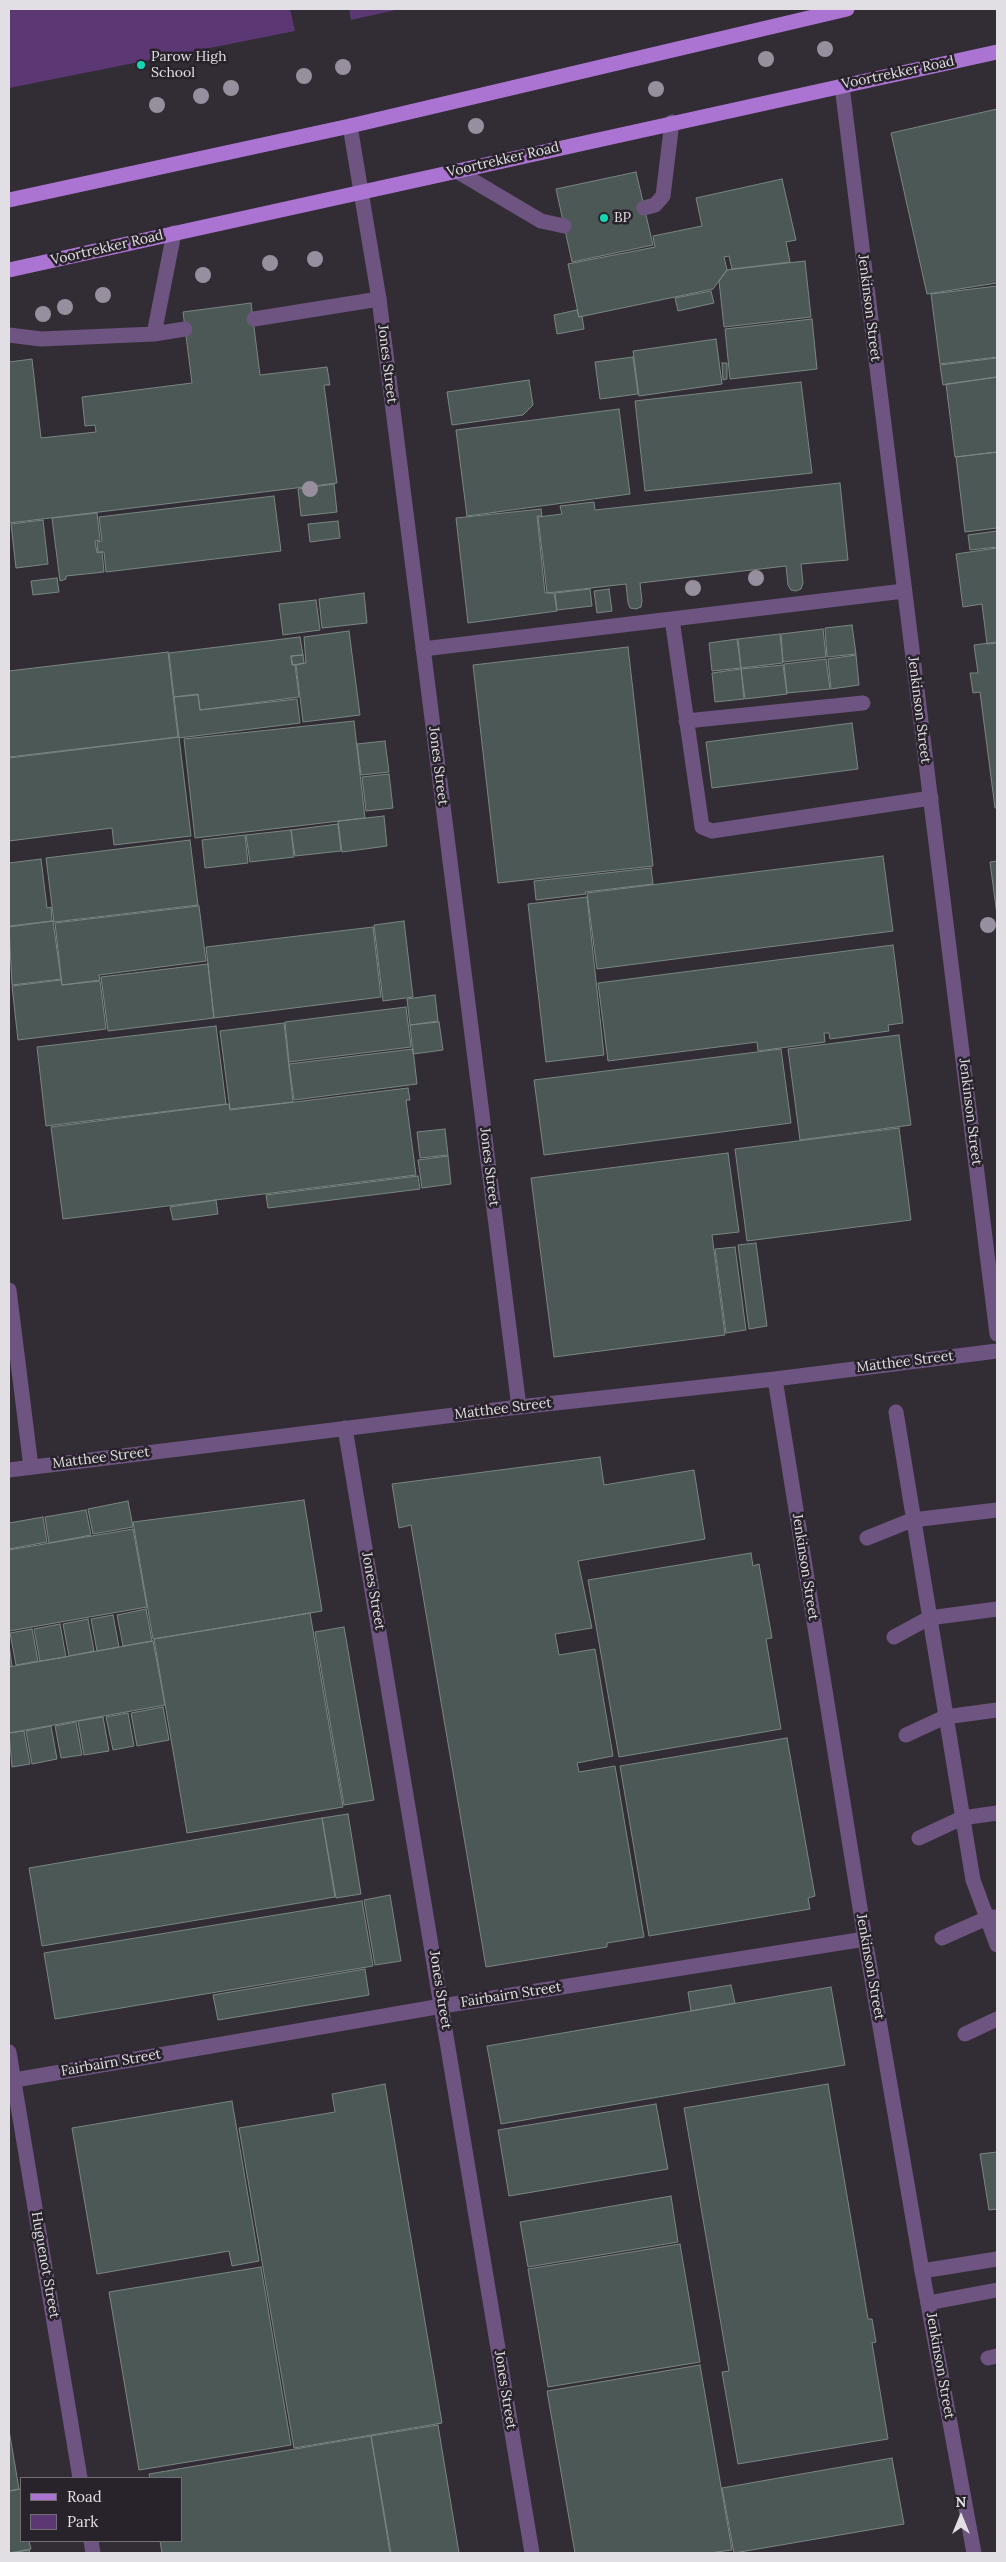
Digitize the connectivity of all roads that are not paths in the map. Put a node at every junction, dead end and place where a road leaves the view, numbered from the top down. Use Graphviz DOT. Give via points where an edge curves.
graph roads {
  1 [pos="847,9"];
  2 [pos="997,52"];
  3 [pos="842,86"];
  4 [pos="672,122"];
  5 [pos="350,126"];
  6 [pos="455,170"];
  7 [pos="363,192"];
  8 [pos="9,200"];
  9 [pos="644,208"];
  10 [pos="564,226"];
  11 [pos="174,233"];
  12 [pos="9,270"];
  13 [pos="379,299"];
  14 [pos="254,319"];
  15 [pos="186,329"];
  16 [pos="154,334"];
  17 [pos="9,335"];
  18 [pos="904,591"];
  19 [pos="672,619"];
  20 [pos="424,649"];
  21 [pos="863,703"];
  22 [pos="686,721"];
  23 [pos="930,798"];
  24 [pos="9,1290"];
  25 [pos="997,1334"];
  26 [pos="997,1351"];
  27 [pos="775,1378"];
  28 [pos="519,1406"];
  29 [pos="896,1412"];
  30 [pos="345,1428"];
  31 [pos="31,1467"];
  32 [pos="9,1470"];
  33 [pos="997,1510"];
  34 [pos="912,1520"];
  35 [pos="867,1538"];
  36 [pos="997,1609"];
  37 [pos="929,1618"];
  38 [pos="894,1637"];
  39 [pos="997,1710"];
  40 [pos="945,1716"];
  41 [pos="906,1735"];
  42 [pos="997,1813"];
  43 [pos="962,1818"];
  44 [pos="919,1838"];
  45 [pos="992,1917"];
  46 [pos="942,1938"];
  47 [pos="865,1939"];
  48 [pos="997,1945"];
  49 [pos="442,2006"];
  50 [pos="997,2019"];
  51 [pos="966,2034"];
  52 [pos="9,2052"];
  53 [pos="11,2080"];
  54 [pos="997,2259"];
  55 [pos="922,2271"];
  56 [pos="997,2290"];
  57 [pos="928,2303"];
  58 [pos="80,2477"];
  59 [pos="532,2553"];
  60 [pos="974,2553"];
  1 -- 5 [label="main road"];
  2 -- 3 [label="main road, Voortrekker Road"];
  3 -- 4 [label="main road, Voortrekker Road"];
  3 -- 18 [label="street, Jenkinson Street"];
  4 -- 6 [label="main road, Voortrekker Road"];
  4 -- 9 [label="street" via="662,196 655,205"];
  5 -- 7 [label="street, Jones Street"];
  5 -- 8 [label="main road"];
  6 -- 7 [label="main road, Voortrekker Road"];
  6 -- 10 [label="street" via="540,221"];
  7 -- 11 [label="main road, Voortrekker Road"];
  7 -- 13 [label="street, Jones Street"];
  11 -- 12 [label="main road, Voortrekker Road"];
  11 -- 16 [label="street"];
  13 -- 14 [label="street"];
  13 -- 20 [label="street, Jones Street"];
  15 -- 16 [label="street"];
  16 -- 17 [label="street" via="41,339"];
  18 -- 19 [label="street"];
  18 -- 23 [label="street, Jenkinson Street"];
  19 -- 20 [label="street"];
  19 -- 22 [label="street"];
  20 -- 28 [label="street, Jones Street"];
  21 -- 22 [label="street"];
  22 -- 23 [label="street" via="699,816 702,827 712,831"];
  23 -- 25 [label="street, Jenkinson Street"];
  24 -- 31 [label="street"];
  26 -- 27 [label="street, Matthee Street"];
  27 -- 28 [label="street, Matthee Street"];
  27 -- 47 [label="street, Jenkinson Street"];
  28 -- 30 [label="street, Matthee Street"];
  29 -- 34 [label="street"];
  30 -- 31 [label="street, Matthee Street"];
  30 -- 49 [label="street, Jones Street"];
  31 -- 32 [label="street, Matthee Street"];
  33 -- 34 [label="street"];
  34 -- 35 [label="street"];
  34 -- 37 [label="street"];
  36 -- 37 [label="street"];
  37 -- 38 [label="street"];
  37 -- 40 [label="street"];
  39 -- 40 [label="street"];
  40 -- 41 [label="street"];
  40 -- 43 [label="street"];
  42 -- 43 [label="street"];
  43 -- 44 [label="street"];
  43 -- 45 [label="street" via="973,1880"];
  45 -- 46 [label="street"];
  45 -- 48 [label="street"];
  47 -- 49 [label="street, Fairbairn Street"];
  47 -- 55 [label="street, Jenkinson Street"];
  49 -- 53 [label="street, Fairbairn Street"];
  49 -- 59 [label="street, Jones Street"];
  50 -- 51 [label="street"];
  52 -- 53 [label="street, Huguenot Street"];
  53 -- 58 [label="street, Huguenot Street"];
  54 -- 55 [label="street"];
  55 -- 57 [label="street, Jenkinson Street"];
  56 -- 57 [label="street"];
  57 -- 60 [label="street, Jenkinson Street"];
}
